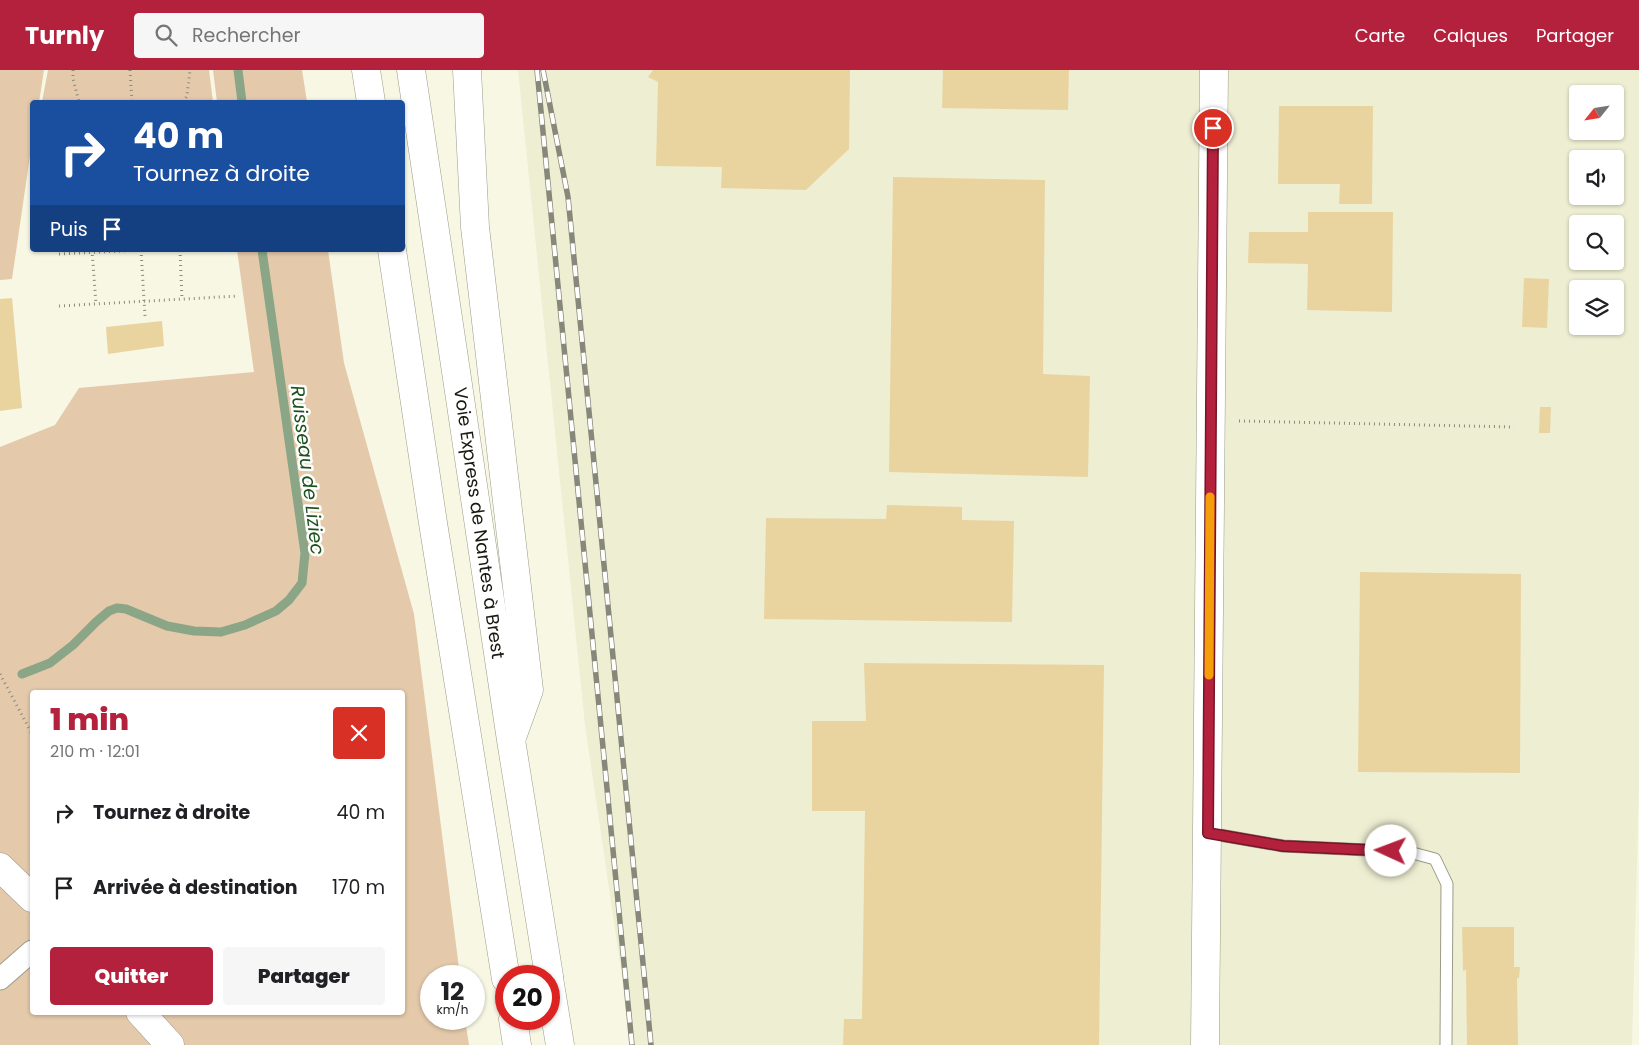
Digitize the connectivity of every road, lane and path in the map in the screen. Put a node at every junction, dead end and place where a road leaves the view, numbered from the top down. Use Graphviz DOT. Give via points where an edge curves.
graph roads {
  1 [pos="73,70"];
  2 [pos="130,70"];
  3 [pos="190,70"];
  4 [pos="366,70"];
  5 [pos="412,70"];
  6 [pos="467,70"];
  7 [pos="1214,70"];
  8 [pos="78,100"];
  9 [pos="132,100"];
  10 [pos="184,100"];
  11 [pos="370,100"];
  12 [pos="82,252"];
  13 [pos="93,252"];
  14 [pos="142,252"];
  15 [pos="180,252"];
  16 [pos="392,252"];
  17 [pos="59,254"];
  18 [pos="238,296"];
  19 [pos="182,299"];
  20 [pos="144,301"];
  21 [pos="96,304"];
  22 [pos="59,306"];
  23 [pos="145,316"];
  24 [pos="1211,420"];
  25 [pos="1514,427"];
  26 [pos="0,674"];
  27 [pos="30,730"];
  28 [pos="511,740"];
  29 [pos="1208,833"];
  30 [pos="0,866"];
  31 [pos="30,894"];
  32 [pos="30,952"];
  33 [pos="504,965"];
  34 [pos="547,965"];
  35 [pos="0,979"];
  36 [pos="144,1015"];
  37 [pos="162,1030"];
  38 [pos="515,1030"];
  39 [pos="558,1030"];
  40 [pos="517,1045"];
  41 [pos="560,1045"];
  42 [pos="1205,1045"];
  43 [pos="1446,1045"];
  1 -- 8 [label="path" via="72,79"];
  2 -- 9 [label="path"];
  3 -- 10 [label="path"];
  4 -- 11 [label="main road"];
  5 -- 28 [label="main road, Voie Express de Nantes à Brest"];
  6 -- 28 [label="main road" via="475,227 528,690"];
  7 -- 24 [label="main road"];
  12 -- 17 [label="path"];
  13 -- 21 [label="path"];
  14 -- 20 [label="path"];
  15 -- 19 [label="path"];
  16 -- 33 [label="main road"];
  18 -- 19 [label="path"];
  19 -- 20 [label="path"];
  20 -- 21 [label="path"];
  20 -- 23 [label="path"];
  21 -- 22 [label="path"];
  24 -- 25 [label="path"];
  24 -- 29 [label="main road"];
  26 -- 27 [label="path"];
  28 -- 34 [label="main road, Voie Express de Nantes à Brest"];
  29 -- 42 [label="main road"];
  29 -- 43 [label="lane" via="1283,846 1409,852 1435,859 1447,884"];
  30 -- 31 [label="main road"];
  32 -- 35 [label="street"];
  36 -- 37 [label="main road"];
  38 -- 40 [label="main road"];
  39 -- 41 [label="main road, Voie Express de Nantes à Brest"];
}
